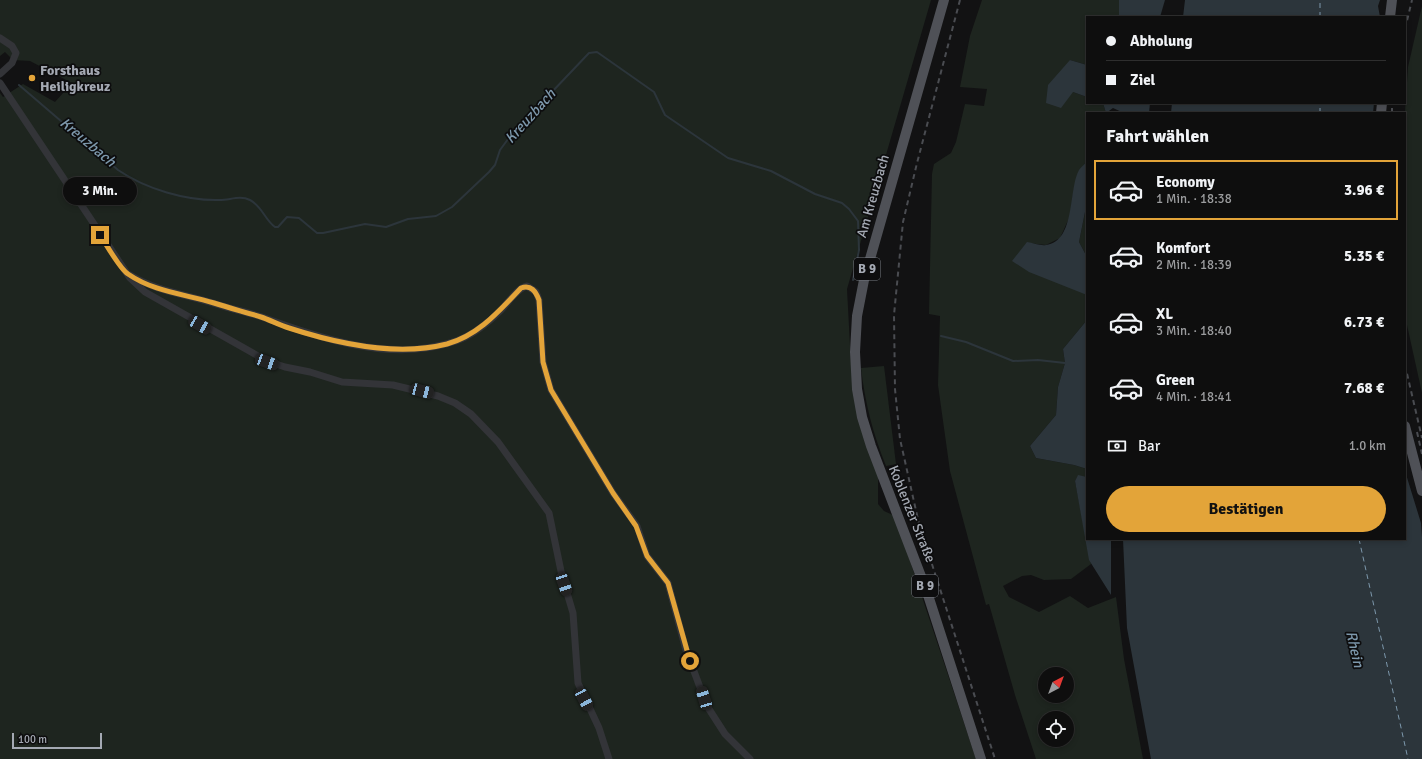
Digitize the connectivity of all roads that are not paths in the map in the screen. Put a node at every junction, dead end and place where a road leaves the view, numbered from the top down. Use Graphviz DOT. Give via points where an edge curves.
graph roads {
  1 [pos="944,0"];
  2 [pos="1392,0"];
  3 [pos="1390,16"];
  4 [pos="0,38"];
  5 [pos="0,74"];
  6 [pos="0,83"];
  7 [pos="126,273"];
  8 [pos="862,417"];
  9 [pos="1406,430"];
  10 [pos="1422,491"];
  11 [pos="609,759"];
  12 [pos="750,759"];
  13 [pos="981,759"];
  1 -- 8 [label="main road, Am Kreuzbach / B 9" via="859,304 855,364"];
  2 -- 3 [label="main road"];
  4 -- 5 [label="street" via="12,46 16,53 12,63"];
  6 -- 7 [label="street"];
  7 -- 11 [label="street" via="135,285 151,296 267,362 348,384 393,385 431,393 455,403 478,420 509,455 549,513 562,576 573,613 578,683 599,728"];
  7 -- 12 [label="street" via="173,294 260,317 303,332 361,346 391,349 433,346 464,338 500,312 521,288 527,286 533,290 539,300 543,362 551,390 613,493 636,526 647,556 668,583 686,650 707,706 724,734"];
  8 -- 13 [label="main road, Koblenzer Straße / B 9" via="927,592"];
  9 -- 10 [label="main road"];
}
